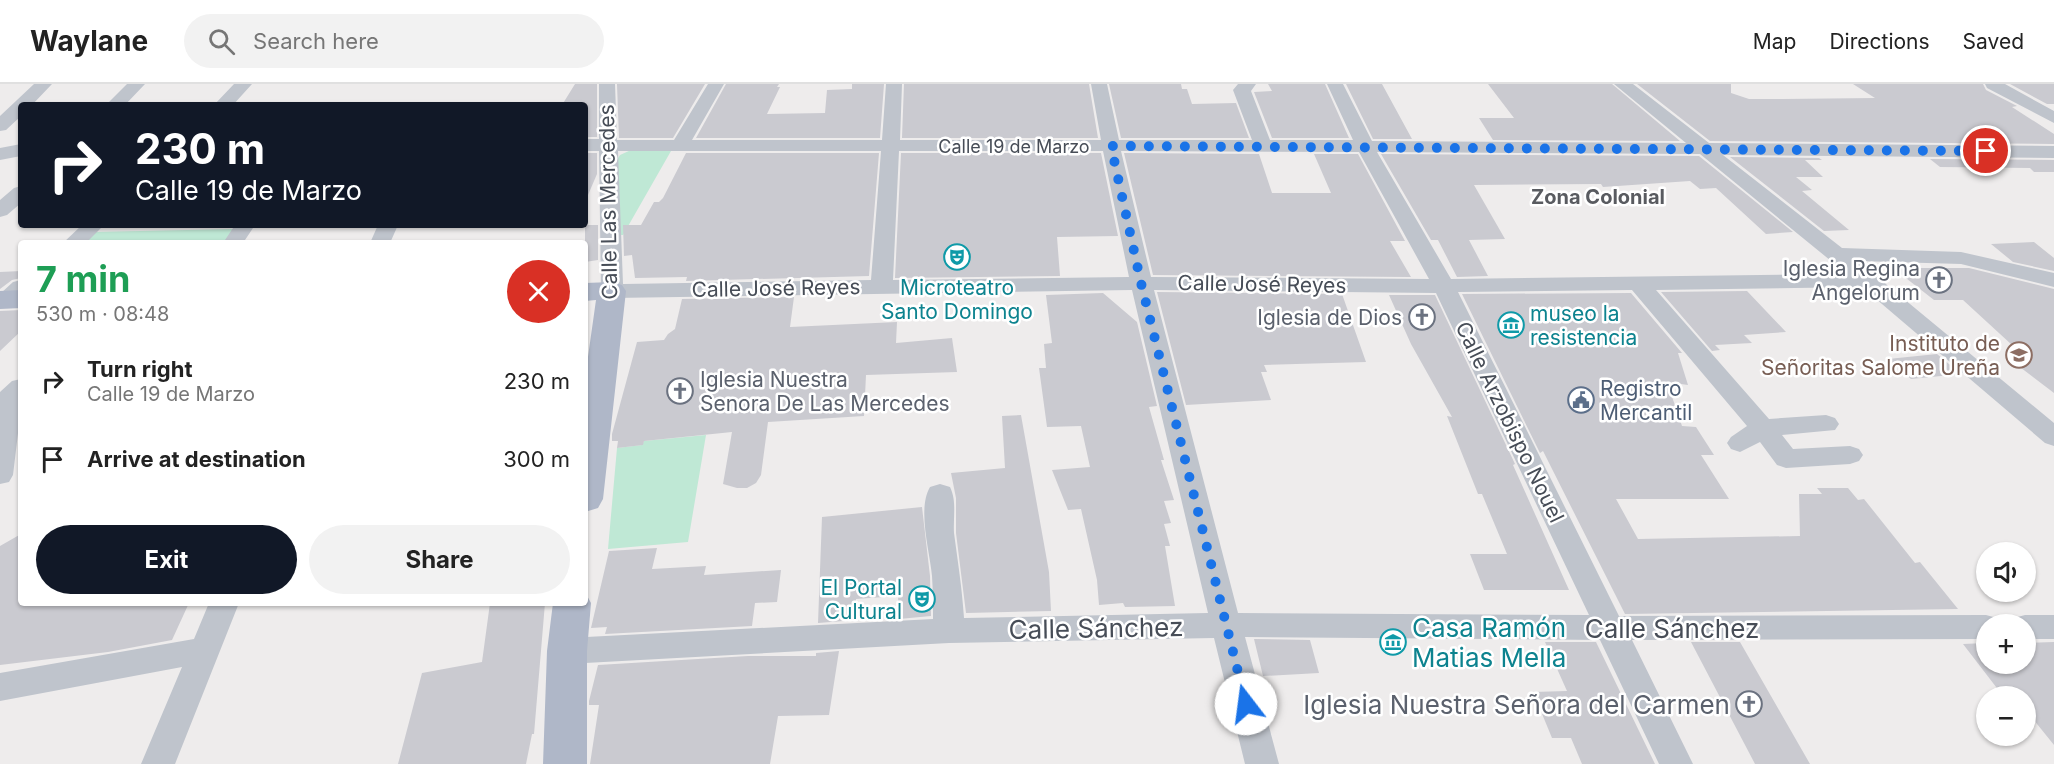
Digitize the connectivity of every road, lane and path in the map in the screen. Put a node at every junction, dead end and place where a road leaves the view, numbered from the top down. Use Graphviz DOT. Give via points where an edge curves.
graph roads {
  1 [pos="44,84"];
  2 [pos="137,84"];
  3 [pos="244,84"];
  4 [pos="607,84"];
  5 [pos="716,84"];
  6 [pos="894,84"];
  7 [pos="1099,84"];
  8 [pos="1248,84"];
  9 [pos="1335,84"];
  10 [pos="1622,84"];
  11 [pos="1993,84"];
  12 [pos="26,102"];
  13 [pos="118,102"];
  14 [pos="226,102"];
  15 [pos="18,110"];
  16 [pos="2054,118"];
  17 [pos="0,126"];
  18 [pos="588,145"];
  19 [pos="608,145"];
  20 [pos="680,145"];
  21 [pos="890,146"];
  22 [pos="1111,146"];
  23 [pos="1263,146"];
  24 [pos="1365,146"];
  25 [pos="1704,148"];
  26 [pos="18,151"];
  27 [pos="2054,152"];
  28 [pos="0,154"];
  29 [pos="18,195"];
  30 [pos="0,211"];
  31 [pos="90,228"];
  32 [pos="76,240"];
  33 [pos="1837,254"];
  34 [pos="1867,280"];
  35 [pos="2054,280"];
  36 [pos="1141,283"];
  37 [pos="1640,284"];
  38 [pos="882,286"];
  39 [pos="1444,286"];
  40 [pos="598,291"];
  41 [pos="18,389"];
  42 [pos="1826,424"];
  43 [pos="1763,428"];
  44 [pos="2054,437"];
  45 [pos="1740,443"];
  46 [pos="588,451"];
  47 [pos="1850,455"];
  48 [pos="0,475"];
  49 [pos="18,478"];
  50 [pos="0,486"];
  51 [pos="940,494"];
  52 [pos="223,606"];
  53 [pos="572,606"];
  54 [pos="1225,625"];
  55 [pos="1976,627"];
  56 [pos="2036,627"];
  57 [pos="2054,627"];
  58 [pos="1610,628"];
  59 [pos="949,631"];
  60 [pos="205,650"];
  61 [pos="567,651"];
  62 [pos="0,687"];
  63 [pos="158,764"];
  64 [pos="565,764"];
  65 [pos="1262,764"];
  66 [pos="1676,764"];
  1 -- 12 [label="street"];
  2 -- 13 [label="street"];
  3 -- 14 [label="street"];
  4 -- 19 [label="street, Calle Las Mercedes"];
  5 -- 20 [label="street"];
  6 -- 21 [label="street"];
  7 -- 22 [label="street"];
  8 -- 23 [label="street" via="1242,90"];
  9 -- 24 [label="street, Calle Arzobispo Nouel"];
  10 -- 25 [label="street"];
  11 -- 16 [label="street"];
  15 -- 17 [label="street"];
  18 -- 19 [label="street, Calle 19 de Marzo"];
  19 -- 20 [label="street, Calle 19 de Marzo"];
  19 -- 40 [label="street, Calle Las Mercedes"];
  20 -- 21 [label="street, Calle 19 de Marzo"];
  21 -- 22 [label="street, Calle 19 de Marzo"];
  21 -- 38 [label="street"];
  22 -- 23 [label="street, Calle 19 de Marzo"];
  22 -- 36 [label="street"];
  23 -- 24 [label="street, Calle 19 de Marzo"];
  24 -- 25 [label="street, Calle 19 de Marzo"];
  24 -- 39 [label="street, Calle Arzobispo Nouel"];
  25 -- 27 [label="street, Calle 19 de Marzo"];
  25 -- 33 [label="street"];
  26 -- 28 [label="street"];
  29 -- 30 [label="street"];
  31 -- 32 [label="street"];
  33 -- 34 [label="street"];
  33 -- 35 [label="street" via="1961,258"];
  34 -- 37 [label="street, Calle José Reyes"];
  34 -- 44 [label="street"];
  36 -- 38 [label="street, Calle José Reyes"];
  36 -- 39 [label="street, Calle José Reyes"];
  36 -- 54 [label="street"];
  37 -- 39 [label="street, Calle José Reyes"];
  37 -- 43 [label="street"];
  38 -- 40 [label="street, Calle José Reyes"];
  39 -- 58 [label="street, Calle Arzobispo Nouel"];
  40 -- 46 [label="main road, Calle Las Mercedes"];
  41 -- 48 [label="street" via="10,396"];
  42 -- 43 [label="street"];
  43 -- 45 [label="street"];
  43 -- 47 [label="street" via="1786,459"];
  49 -- 50 [label="street"];
  51 -- 59 [label="street"];
  52 -- 60 [label="street"];
  53 -- 61 [label="main road"];
  54 -- 58 [label="street, Calle Sánchez"];
  54 -- 59 [label="street, Calle Sánchez"];
  54 -- 65 [label="street"];
  55 -- 58 [label="street, Calle Sánchez"];
  56 -- 57 [label="street"];
  58 -- 66 [label="street, Calle Arzobispo Nouel"];
  59 -- 61 [label="street, Calle Sánchez"];
  60 -- 62 [label="street"];
  60 -- 63 [label="street"];
  61 -- 64 [label="main road"];
}
